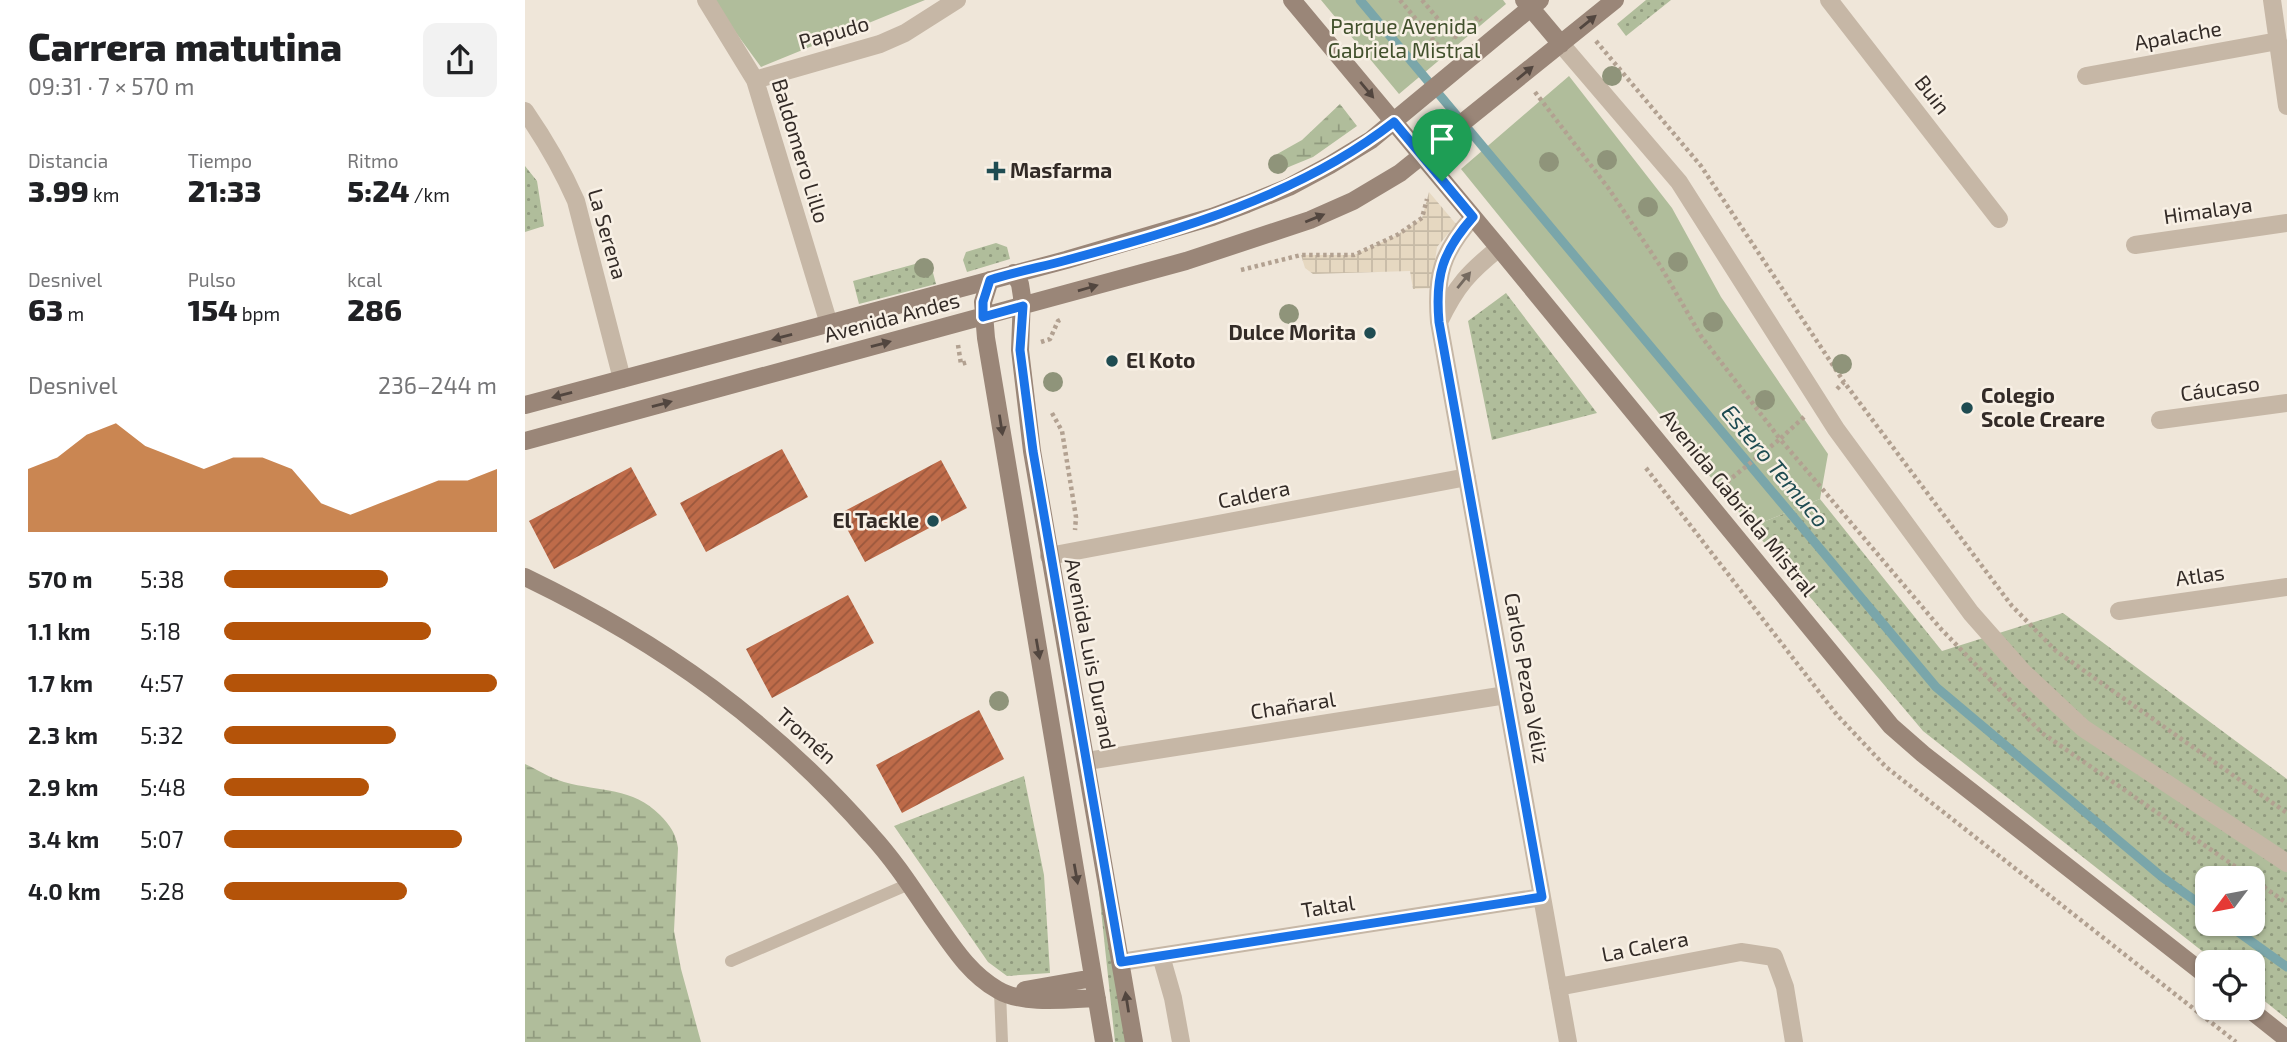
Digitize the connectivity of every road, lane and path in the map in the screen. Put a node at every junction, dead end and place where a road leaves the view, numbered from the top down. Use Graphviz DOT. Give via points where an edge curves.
graph roads {
  1 [pos="706,0"];
  2 [pos="957,0"];
  3 [pos="1292,0"];
  4 [pos="1400,0"];
  5 [pos="1422,0"];
  6 [pos="1615,0"];
  7 [pos="1829,0"];
  8 [pos="2272,0"];
  9 [pos="1531,3"];
  10 [pos="1454,38"];
  11 [pos="1494,38"];
  12 [pos="2278,41"];
  13 [pos="1560,44"];
  14 [pos="1470,58"];
  15 [pos="1523,75"];
  16 [pos="2086,76"];
  17 [pos="755,80"];
  18 [pos="2287,106"];
  19 [pos="525,111"];
  20 [pos="1394,122"];
  21 [pos="1422,157"];
  22 [pos="1442,181"];
  23 [pos="1473,217"];
  24 [pos="1999,219"];
  25 [pos="2287,223"];
  26 [pos="2135,244"];
  27 [pos="1499,248"];
  28 [pos="1234,271"];
  29 [pos="1014,273"];
  30 [pos="990,280"];
  31 [pos="1023,306"];
  32 [pos="1066,316"];
  33 [pos="983,317"];
  34 [pos="1439,322"];
  35 [pos="829,324"];
  36 [pos="1050,339"];
  37 [pos="1020,350"];
  38 [pos="1045,353"];
  39 [pos="622,379"];
  40 [pos="2287,403"];
  41 [pos="525,405"];
  42 [pos="1051,411"];
  43 [pos="2160,420"];
  44 [pos="525,441"];
  45 [pos="1467,477"];
  46 [pos="1716,492"];
  47 [pos="1076,517"];
  48 [pos="1049,556"];
  49 [pos="525,577"];
  50 [pos="2287,587"];
  51 [pos="2119,611"];
  52 [pos="1506,695"];
  53 [pos="1087,761"];
  54 [pos="2287,863"];
  55 [pos="909,884"];
  56 [pos="2265,888"];
  57 [pos="1542,897"];
  58 [pos="2287,903"];
  59 [pos="1161,956"];
  60 [pos="731,961"];
  61 [pos="1121,962"];
  62 [pos="2195,967"];
  63 [pos="1093,978"];
  64 [pos="1558,987"];
  65 [pos="1000,992"];
  66 [pos="1097,998"];
  67 [pos="2264,1020"];
  68 [pos="2287,1038"];
  69 [pos="1002,1042"];
  70 [pos="1104,1042"];
  71 [pos="1134,1042"];
  72 [pos="1181,1042"];
  73 [pos="1568,1042"];
  74 [pos="1794,1042"];
  1 -- 17 [label="street, Baldomero Lillo"];
  2 -- 17 [label="street, Papudo" via="880,44"];
  3 -- 20 [label="street, Avenida Gabriela Mistral, one-way"];
  4 -- 10 [label="path" via="1441,49"];
  5 -- 10 [label="path"];
  13 -- 6 [label="street, Avenida Andes, one-way"];
  7 -- 24 [label="street, Buin"];
  8 -- 12 [label="street"];
  9 -- 11 [label="street, Avenida Andes"];
  9 -- 13 [label="street"];
  10 -- 11 [label="path" via="1478,17"];
  10 -- 14 [label="path"];
  11 -- 14 [label="street, Avenida Andes"];
  12 -- 16 [label="street, Apalache"];
  12 -- 18 [label="street"];
  15 -- 13 [label="street, Avenida Andes, one-way"];
  13 -- 54 [label="street" via="1679,183 1836,429 1971,613 2023,672 2083,728"];
  14 -- 20 [label="street, Avenida Andes"];
  15 -- 21 [label="street, Avenida Andes"];
  15 -- 46 [label="path" via="1609,189 1701,337 1780,439"];
  17 -- 35 [label="street, Baldomero Lillo"];
  19 -- 39 [label="street, La Serena" via="550,148 576,201"];
  20 -- 21 [label="street, Avenida Gabriela Mistral"];
  20 -- 29 [label="street, Avenida Andes" via="1330,165 1247,204 1162,233"];
  21 -- 22 [label="street, Avenida Gabriela Mistral"];
  31 -- 21 [label="street, Avenida Andes, one-way" via="1187,261 1310,220 1353,201"];
  22 -- 23 [label="street, Avenida Gabriela Mistral"];
  22 -- 28 [label="path" via="1429,192 1422,218 1375,246 1354,255 1301,255"];
  23 -- 27 [label="street, Avenida Gabriela Mistral"];
  23 -- 34 [label="street, Carlos Pezoa Véliz" via="1454,240 1442,266 1437,293"];
  25 -- 26 [label="street, Himalaya"];
  34 -- 27 [label="street, one-way" via="1453,293"];
  27 -- 62 [label="street, Avenida Gabriela Mistral" via="1891,726"];
  29 -- 30 [label="street, Avenida Andes"];
  29 -- 31 [label="street, Avenida Luis Durand"];
  30 -- 33 [label="street"];
  30 -- 35 [label="street, Avenida Andes"];
  31 -- 33 [label="street, Avenida Andes"];
  31 -- 37 [label="street, Avenida Luis Durand"];
  32 -- 36 [label="path" via="1058,321"];
  44 -- 33 [label="street, Avenida Andes, one-way"];
  33 -- 63 [label="street, one-way"];
  34 -- 45 [label="street, Carlos Pezoa Véliz"];
  35 -- 39 [label="street, Avenida Andes, one-way"];
  36 -- 37 [label="path"];
  36 -- 38 [label="path"];
  37 -- 48 [label="street, Avenida Luis Durand"];
  39 -- 41 [label="street, Avenida Andes, one-way"];
  40 -- 43 [label="street, Cáucaso"];
  42 -- 47 [label="path" via="1062,431"];
  45 -- 48 [label="street, Caldera"];
  45 -- 52 [label="street, Carlos Pezoa Véliz"];
  48 -- 53 [label="street, Avenida Luis Durand"];
  49 -- 55 [label="street, Tromén" via="627,630 732,701 823,782"];
  50 -- 51 [label="street, Atlas"];
  52 -- 53 [label="street, Chañaral"];
  52 -- 57 [label="street, Carlos Pezoa Véliz"];
  53 -- 61 [label="street, Avenida Luis Durand"];
  55 -- 60 [label="lane"];
  55 -- 65 [label="street, Tromén" via="972,971"];
  56 -- 58 [label="path"];
  57 -- 59 [label="street, Taltal"];
  57 -- 64 [label="street, Carlos Pezoa Véliz"];
  59 -- 61 [label="street, Taltal"];
  59 -- 72 [label="street"];
  71 -- 61 [label="street, Avenida Luis Durand, one-way"];
  63 -- 65 [label="street"];
  63 -- 66 [label="street"];
  64 -- 73 [label="street, Carlos Pezoa Véliz"];
  64 -- 74 [label="street, La Calera" via="1741,952 1774,957 1785,987"];
  65 -- 66 [label="street, Tromén" via="1036,1000"];
  65 -- 69 [label="lane"];
  66 -- 70 [label="street"];
  67 -- 68 [label="street"];
}
